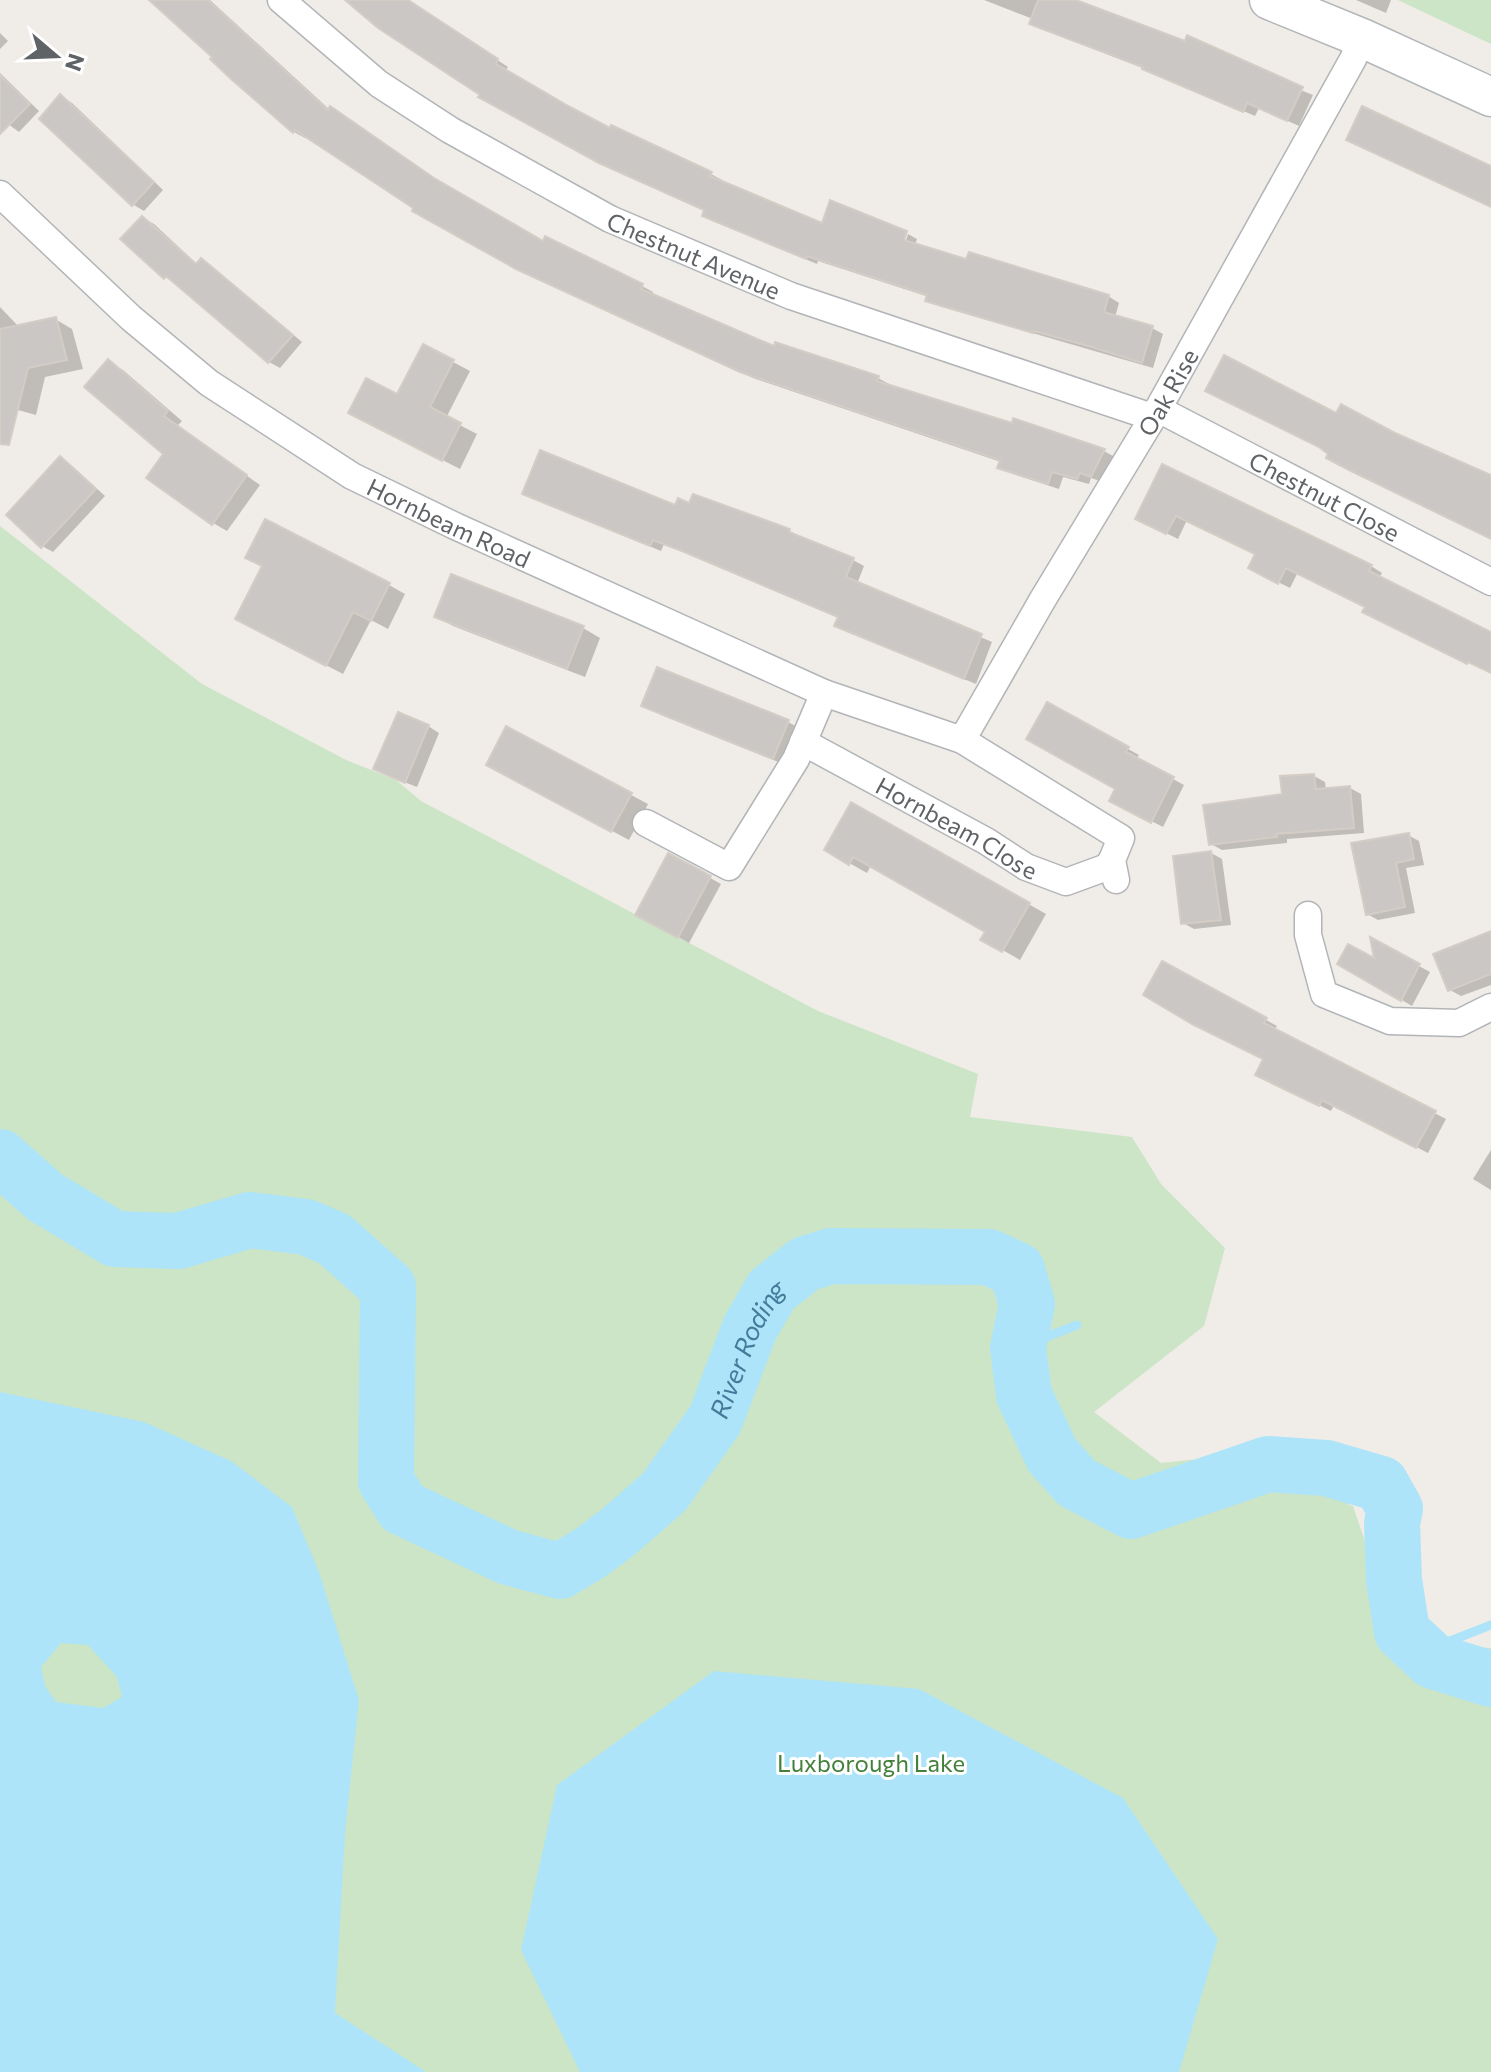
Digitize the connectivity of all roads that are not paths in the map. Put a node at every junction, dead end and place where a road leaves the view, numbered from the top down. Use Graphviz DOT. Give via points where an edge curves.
graph roads {
  1 [pos="281,0"];
  2 [pos="1269,0"];
  3 [pos="1362,38"];
  4 [pos="1491,97"];
  5 [pos="0,194"];
  6 [pos="1155,413"];
  7 [pos="1491,582"];
  8 [pos="824,693"];
  9 [pos="962,740"];
  10 [pos="803,742"];
  11 [pos="646,823"];
  12 [pos="1308,915"];
  13 [pos="1491,1007"];
  1 -- 6 [label="street, Chestnut Avenue" via="379,84 610,219 791,296"];
  2 -- 3 [label="street"];
  3 -- 4 [label="street"];
  3 -- 6 [label="street, Oak Rise"];
  5 -- 8 [label="street, Hornbeam Road" via="131,318 209,383 352,476"];
  6 -- 7 [label="street, Chestnut Close"];
  6 -- 9 [label="street, Oak Rise"];
  8 -- 9 [label="street, Hornbeam Road"];
  8 -- 10 [label="street"];
  9 -- 10 [label="street, Hornbeam Close" via="1121,838 1114,870 1107,867 1066,882 1026,867"];
  10 -- 11 [label="street" via="729,867"];
  12 -- 13 [label="street" via="1324,994 1390,1021 1459,1023"];
}
